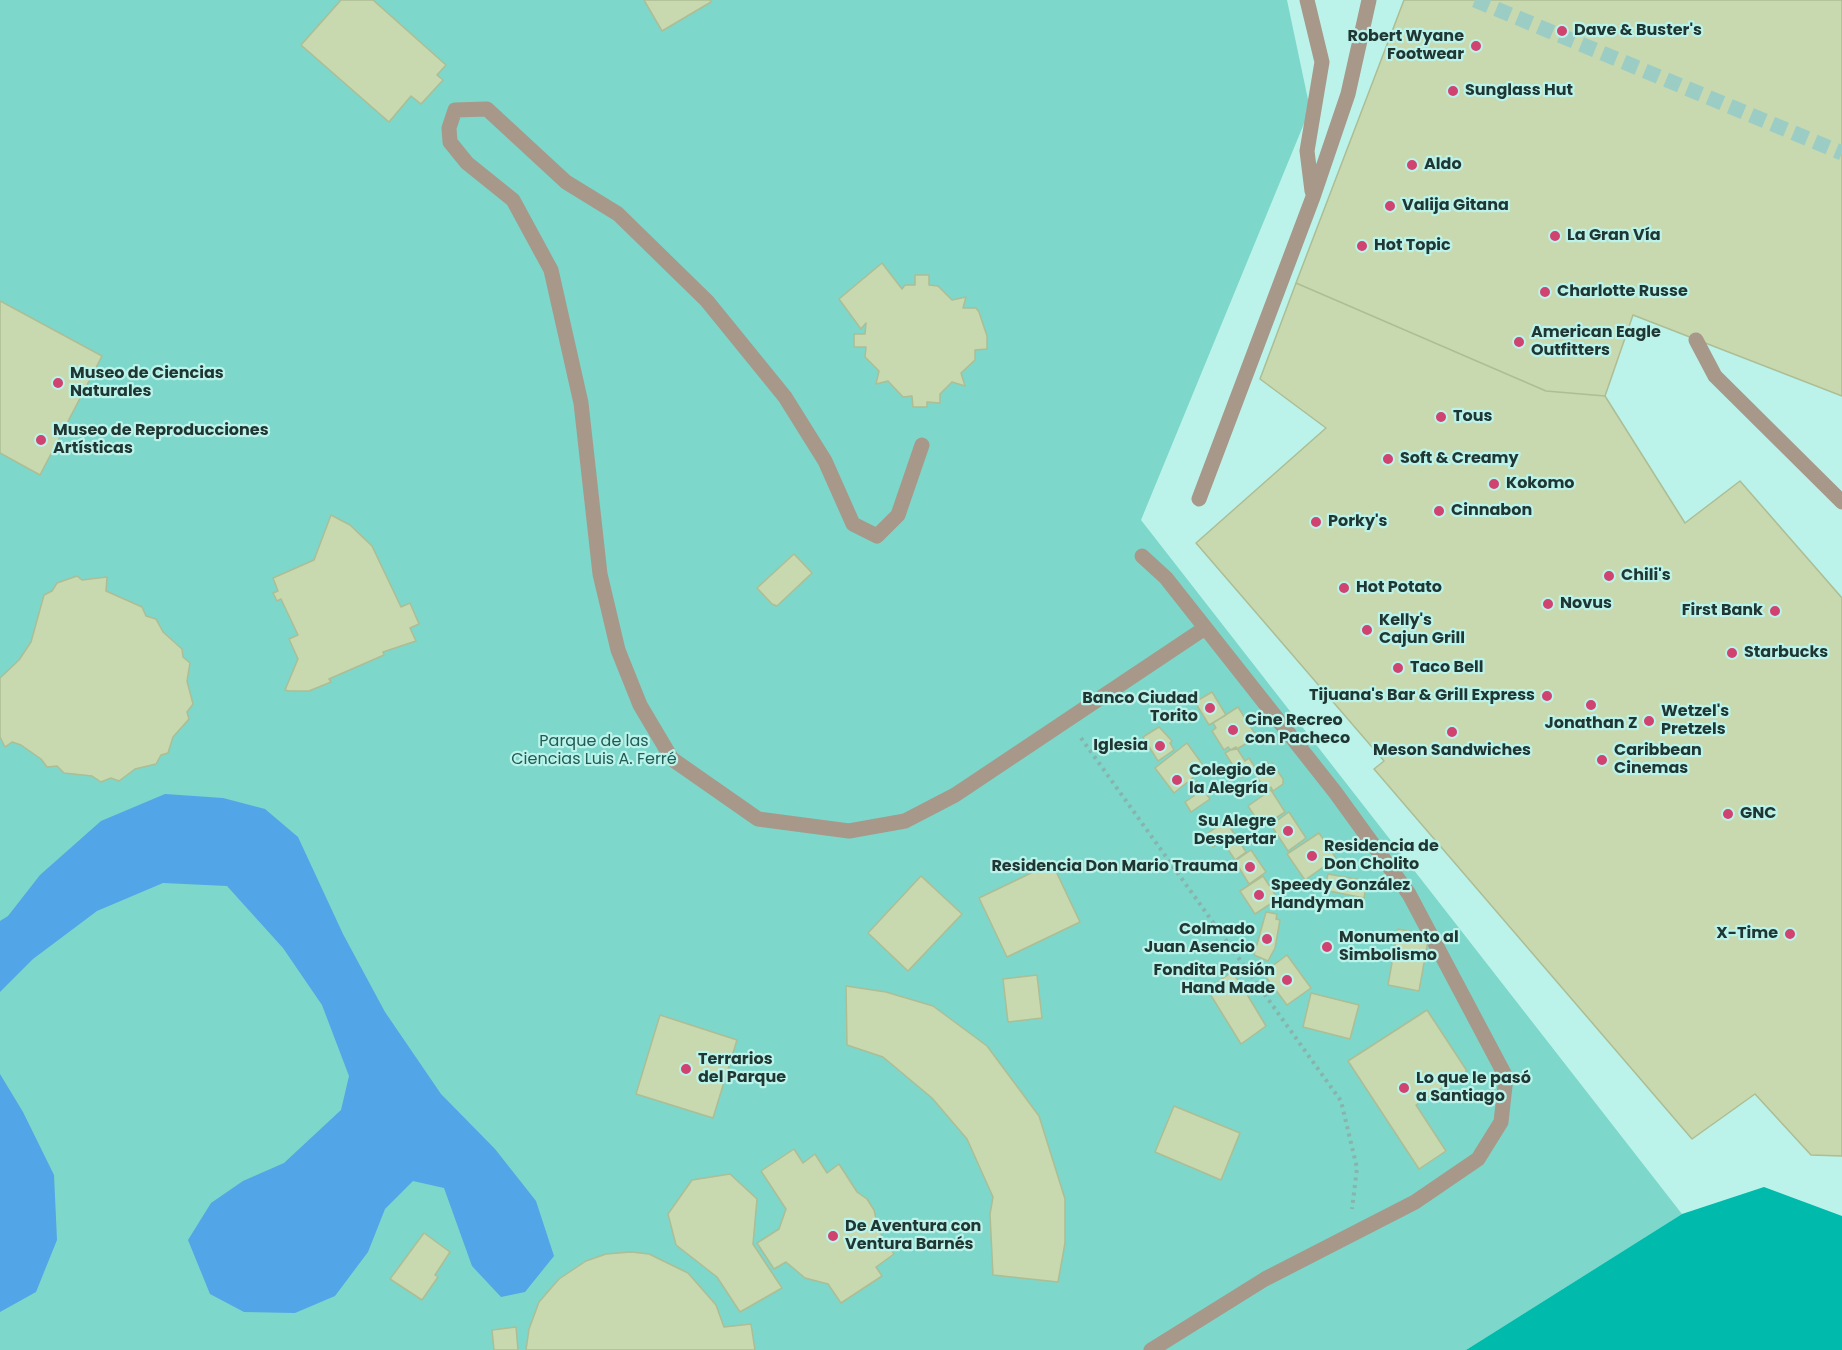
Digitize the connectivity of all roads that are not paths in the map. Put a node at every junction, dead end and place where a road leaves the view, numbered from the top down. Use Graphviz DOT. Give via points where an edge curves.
graph roads {
  1 [pos="1307,0"];
  2 [pos="1369,0"];
  3 [pos="1313,197"];
  4 [pos="1696,340"];
  5 [pos="922,445"];
  6 [pos="1199,499"];
  7 [pos="1842,502"];
  8 [pos="1142,556"];
  9 [pos="1205,628"];
  10 [pos="1152,1350"];
  1 -- 3 [label="lane" via="1322,62 1307,151"];
  2 -- 3 [label="lane" via="1348,94"];
  3 -- 6 [label="lane"];
  4 -- 7 [label="lane" via="1715,376"];
  5 -- 9 [label="lane" via="898,515 877,536 853,524 825,461 785,397 707,301 618,214 566,182 486,109 455,110 449,128 450,142 467,163 513,200 551,270 581,403 600,574 618,650 640,705 672,759 758,819 849,831 904,820 955,795"];
  8 -- 9 [label="lane" via="1166,578"];
  9 -- 10 [label="lane" via="1335,792 1409,894 1506,1077 1501,1122 1478,1159 1415,1202 1264,1279"];
}
